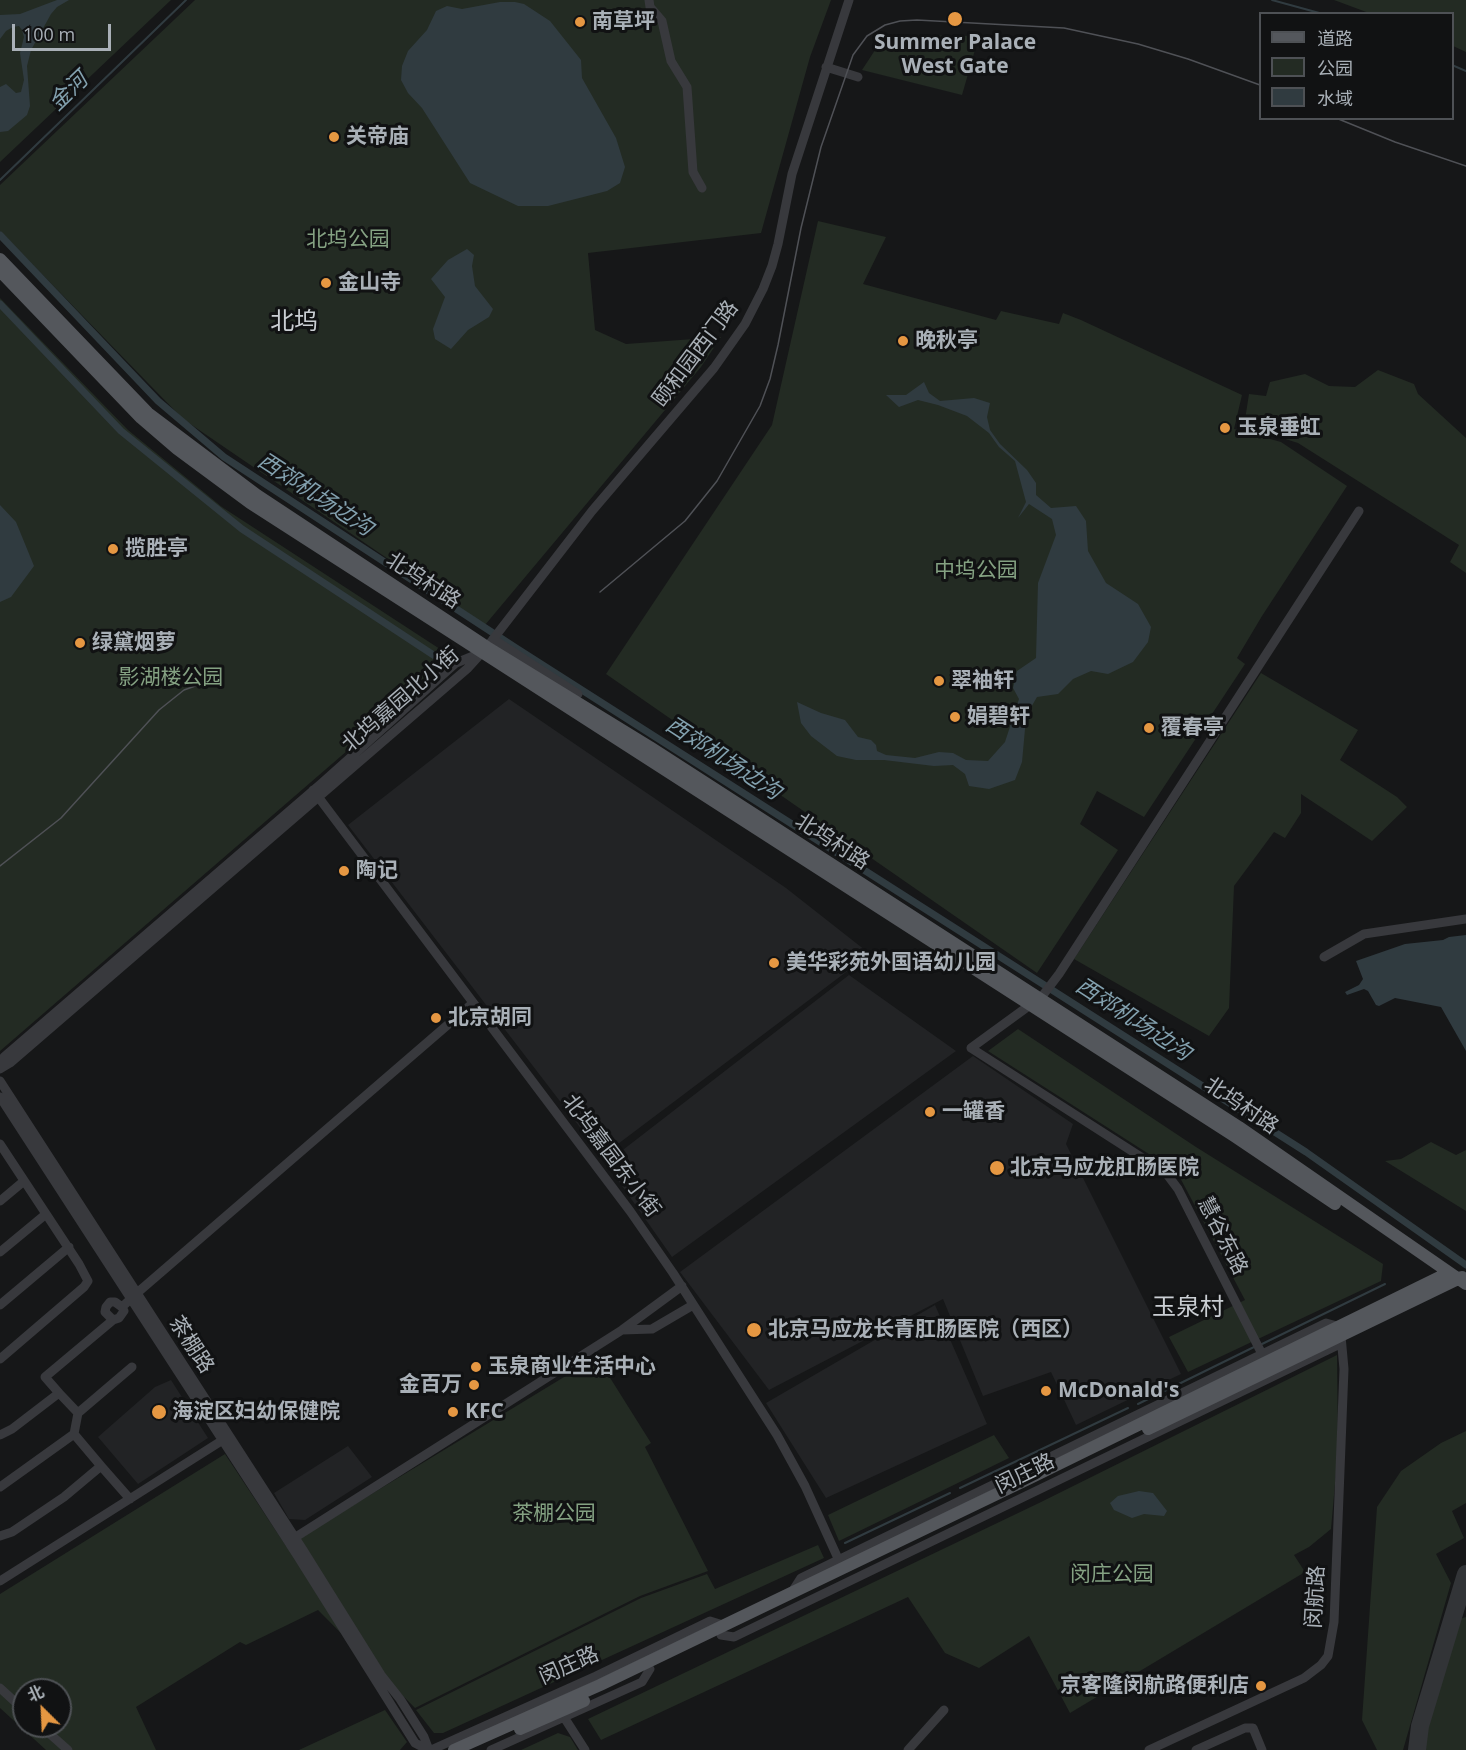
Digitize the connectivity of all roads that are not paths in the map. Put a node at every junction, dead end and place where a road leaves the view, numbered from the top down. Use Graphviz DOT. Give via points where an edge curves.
graph roads {
  1 [pos="649,0"];
  2 [pos="849,0"];
  3 [pos="826,67"];
  4 [pos="858,77"];
  5 [pos="702,188"];
  6 [pos="0,259"];
  7 [pos="0,271"];
  8 [pos="1359,511"];
  9 [pos="487,646"];
  10 [pos="578,694"];
  11 [pos="585,707"];
  12 [pos="315,793"];
  13 [pos="1466,920"];
  14 [pos="1324,957"];
  15 [pos="1042,994"];
  16 [pos="473,1003"];
  17 [pos="0,1064"];
  18 [pos="0,1069"];
  19 [pos="0,1081"];
  20 [pos="0,1097"];
  21 [pos="0,1146"];
  22 [pos="24,1181"];
  23 [pos="0,1201"];
  24 [pos="46,1214"];
  25 [pos="69,1247"];
  26 [pos="0,1252"];
  27 [pos="1456,1278"];
  28 [pos="682,1286"];
  29 [pos="1466,1292"];
  30 [pos="134,1296"];
  31 [pos="0,1305"];
  32 [pos="693,1305"];
  33 [pos="122,1306"];
  34 [pos="113,1320"];
  35 [pos="622,1330"];
  36 [pos="1339,1331"];
  37 [pos="1259,1349"];
  38 [pos="0,1359"];
  39 [pos="132,1367"];
  40 [pos="59,1393"];
  41 [pos="78,1413"];
  42 [pos="74,1434"];
  43 [pos="0,1435"];
  44 [pos="225,1438"];
  45 [pos="101,1466"];
  46 [pos="1031,1480"];
  47 [pos="0,1487"];
  48 [pos="129,1499"];
  49 [pos="0,1536"];
  50 [pos="292,1540"];
  51 [pos="841,1564"];
  52 [pos="0,1581"];
  53 [pos="722,1630"];
  54 [pos="0,1688"];
  55 [pos="12,1699"];
  56 [pos="944,1710"];
  57 [pos="563,1715"];
  58 [pos="54,1738"];
  59 [pos="68,1750"];
  60 [pos="429,1750"];
  61 [pos="454,1750"];
  62 [pos="473,1750"];
  63 [pos="491,1750"];
  64 [pos="585,1750"];
  65 [pos="908,1750"];
  66 [pos="1149,1750"];
  67 [pos="1196,1750"];
  68 [pos="1262,1750"];
  1 -- 5 [label="street" via="662,21 671,61 687,87 693,172"];
  2 -- 3 [label="street, 颐和园西门路"];
  3 -- 4 [label="street"];
  3 -- 9 [label="street, 颐和园西门路" via="792,174 772,266 745,324 714,368 592,511"];
  6 -- 9 [label="main road, 北坞村路" via="148,412 257,495"];
  7 -- 9 [label="main road, 北坞村路" via="141,418 177,449 250,503"];
  8 -- 15 [label="street"];
  9 -- 10 [label="street, 北坞村路"];
  9 -- 11 [label="main road, 北坞村路"];
  9 -- 12 [label="street, 北坞嘉园北小街" via="456,663"];
  9 -- 15 [label="main road, 北坞村路"];
  10 -- 11 [label="main road"];
  11 -- 15 [label="main road, 北坞村路"];
  12 -- 16 [label="street, 北坞嘉园东小街"];
  12 -- 17 [label="street, 北坞嘉园北小街"];
  12 -- 18 [label="street, 北坞嘉园北小街"];
  13 -- 14 [label="street" via="1364,934"];
  15 -- 27 [label="main road, 北坞村路"];
  15 -- 37 [label="street, 慧谷东路" via="971,1048 1166,1173 1178,1189"];
  16 -- 28 [label="street, 北坞嘉园东小街"];
  16 -- 30 [label="street"];
  19 -- 30 [label="street, 茶棚路"];
  20 -- 30 [label="street, 茶棚路"];
  21 -- 22 [label="street"];
  22 -- 23 [label="street"];
  22 -- 24 [label="street"];
  24 -- 25 [label="street"];
  24 -- 26 [label="street"];
  25 -- 31 [label="street"];
  25 -- 38 [label="street" via="88,1281"];
  27 -- 29 [label="main road, 北坞村路"];
  27 -- 36 [label="main road, 闵庄路"];
  28 -- 32 [label="street, 北坞嘉园东小街"];
  28 -- 35 [label="street"];
  30 -- 33 [label="street"];
  30 -- 44 [label="street, 茶棚路"];
  32 -- 35 [label="street" via="652,1329"];
  32 -- 51 [label="street, 北坞嘉园东小街" via="777,1435"];
  33 -- 34 [label="street" via="122,1315"];
  33 -- 34 [label="street" via="110,1302 106,1307 105,1312"];
  34 -- 40 [label="street" via="45,1377"];
  35 -- 50 [label="street"];
  36 -- 37 [label="street, 闵庄路" via="1326,1323"];
  36 -- 46 [label="main road, 闵庄路"];
  36 -- 66 [label="street, 闵航路" via="1344,1369 1342,1441 1334,1622 1328,1656 1304,1678"];
  37 -- 46 [label="street, 闵庄路"];
  39 -- 41 [label="street"];
  40 -- 41 [label="street"];
  40 -- 43 [label="street"];
  41 -- 42 [label="street"];
  42 -- 45 [label="street"];
  42 -- 47 [label="street"];
  44 -- 48 [label="street"];
  44 -- 50 [label="street, 茶棚路"];
  45 -- 48 [label="street"];
  45 -- 49 [label="street" via="64,1497"];
  46 -- 51 [label="main road, 闵庄路"];
  46 -- 53 [label="main road, 闵庄路"];
  48 -- 52 [label="street"];
  50 -- 60 [label="street, 茶棚路" via="415,1743"];
  51 -- 53 [label="main road, 闵庄路"];
  53 -- 57 [label="main road, 闵庄路"];
  53 -- 60 [label="street, 闵庄路" via="710,1621"];
  53 -- 61 [label="main road, 闵庄路"];
  54 -- 55 [label="street"];
  56 -- 65 [label="street"];
  57 -- 62 [label="main road, 闵庄路"];
  57 -- 63 [label="street, 闵庄路"];
  57 -- 64 [label="street"];
  58 -- 59 [label="street"];
  67 -- 68 [label="street" via="1253,1728"];
}
